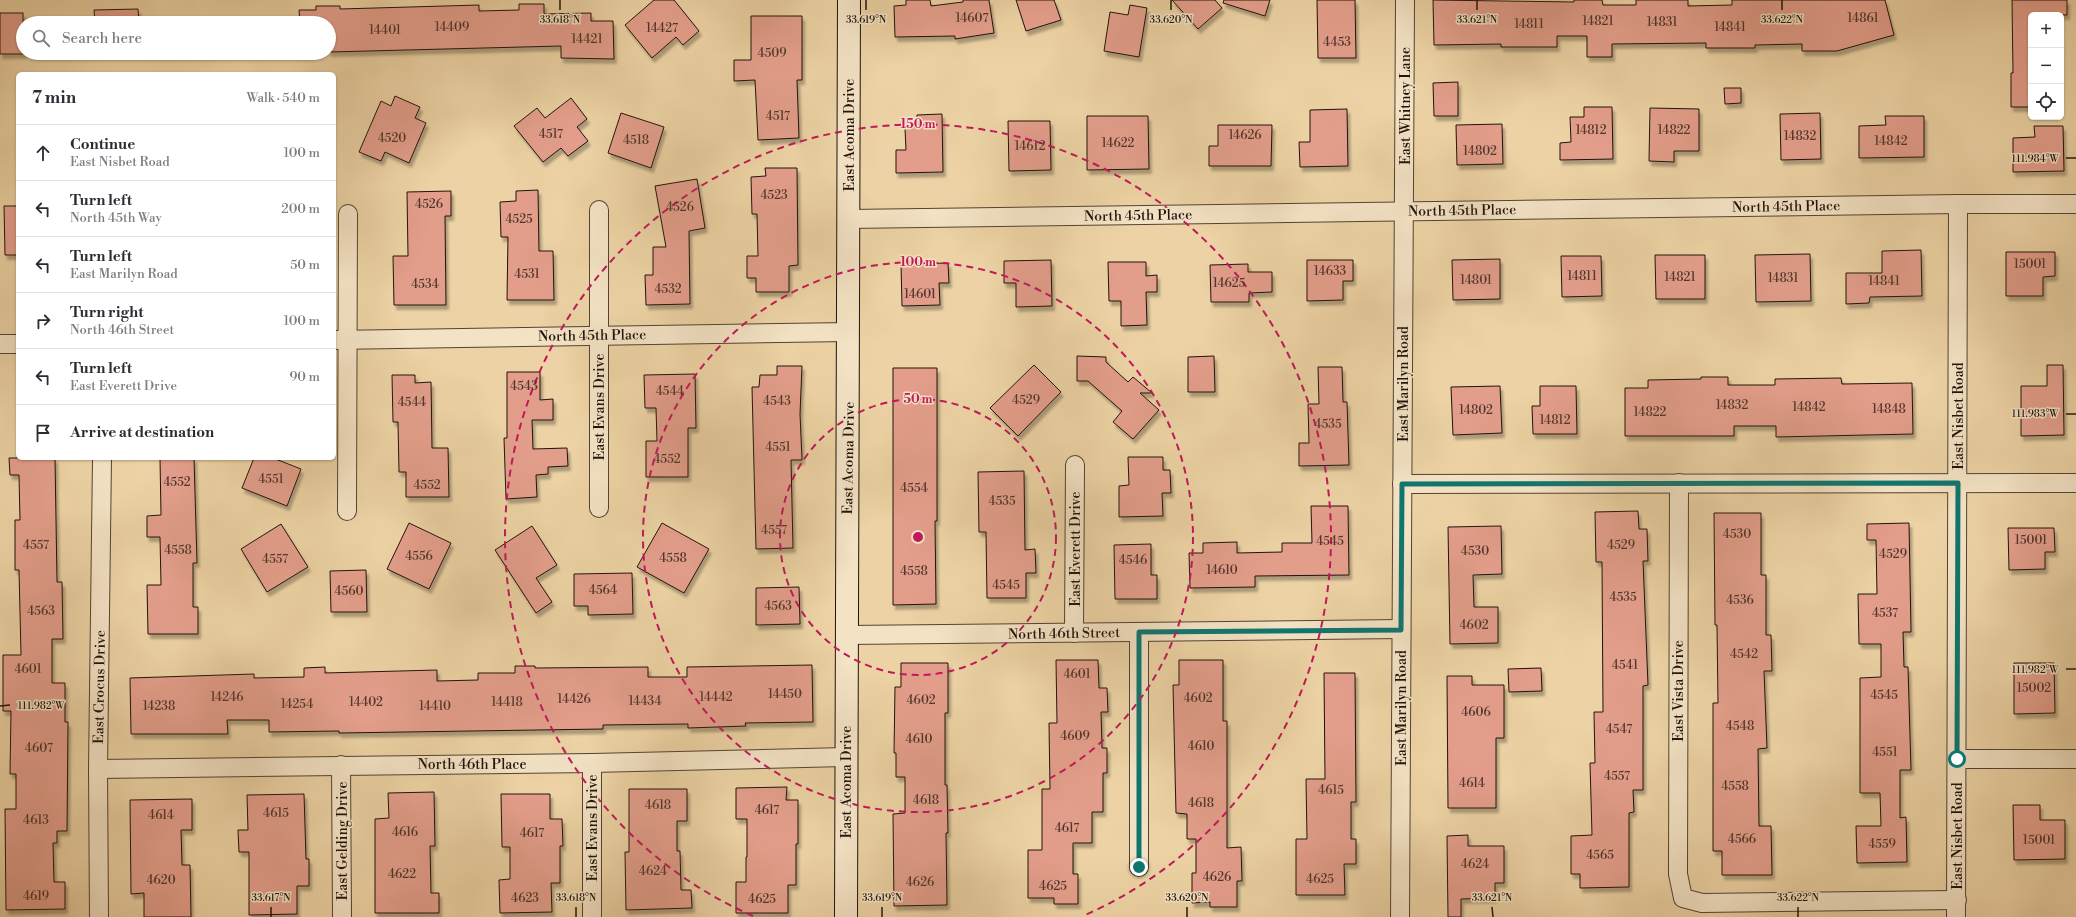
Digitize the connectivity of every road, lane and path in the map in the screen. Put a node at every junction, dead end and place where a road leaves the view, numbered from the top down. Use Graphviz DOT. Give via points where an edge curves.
graph roads {
  1 [pos="849,0"];
  2 [pos="1405,0"];
  3 [pos="1958,204"];
  4 [pos="2076,204"];
  5 [pos="599,210"];
  6 [pos="1404,211"];
  7 [pos="348,214"];
  8 [pos="848,219"];
  9 [pos="849,332"];
  10 [pos="599,335"];
  11 [pos="341,340"];
  12 [pos="0,344"];
  13 [pos="16,344"];
  14 [pos="102,460"];
  15 [pos="1075,465"];
  16 [pos="1679,483"];
  17 [pos="1958,483"];
  18 [pos="2076,483"];
  19 [pos="1402,484"];
  20 [pos="599,508"];
  21 [pos="347,511"];
  22 [pos="1401,630"];
  23 [pos="1139,632"];
  24 [pos="1074,633"];
  25 [pos="846,635"];
  26 [pos="846,757"];
  27 [pos="1957,759"];
  28 [pos="2076,759"];
  29 [pos="592,763"];
  30 [pos="342,765"];
  31 [pos="98,769"];
  32 [pos="1139,867"];
  33 [pos="1956,909"];
  34 [pos="99,917"];
  35 [pos="342,917"];
  36 [pos="592,917"];
  37 [pos="846,917"];
  38 [pos="1400,917"];
  1 -- 8 [label="street, East Acoma Drive"];
  2 -- 6 [label="street, East Whitney Lane"];
  3 -- 4 [label="street, North 45th Place"];
  3 -- 6 [label="street, North 45th Place"];
  3 -- 17 [label="street, East Nisbet Road"];
  5 -- 10 [label="street, East Evans Drive"];
  6 -- 8 [label="street, North 45th Place"];
  6 -- 19 [label="street, East Marilyn Road"];
  7 -- 11 [label="street"];
  8 -- 9 [label="street, East Acoma Drive"];
  9 -- 10 [label="street, North 45th Place"];
  9 -- 25 [label="street, East Acoma Drive"];
  10 -- 11 [label="street, North 45th Place"];
  10 -- 20 [label="street, East Evans Drive"];
  11 -- 21 [label="street"];
  12 -- 13 [label="street"];
  14 -- 31 [label="street, East Crocus Drive"];
  15 -- 24 [label="street, East Everett Drive"];
  16 -- 17 [label="street"];
  16 -- 19 [label="street"];
  16 -- 33 [label="street, East Vista Drive" via="1678,874 1683,898 1702,903"];
  17 -- 18 [label="street"];
  17 -- 27 [label="street, East Nisbet Road"];
  19 -- 22 [label="street, East Marilyn Road"];
  22 -- 23 [label="street, North 46th Street"];
  22 -- 38 [label="street, East Marilyn Road"];
  23 -- 24 [label="street, North 46th Street"];
  23 -- 32 [label="street"];
  24 -- 25 [label="street, North 46th Street"];
  25 -- 26 [label="street, East Acoma Drive"];
  26 -- 29 [label="street, North 46th Place"];
  26 -- 37 [label="street, East Acoma Drive"];
  27 -- 28 [label="street"];
  27 -- 33 [label="street, East Nisbet Road"];
  29 -- 30 [label="street, North 46th Place"];
  29 -- 36 [label="street, East Evans Drive"];
  30 -- 31 [label="street, North 46th Place"];
  30 -- 35 [label="street, East Gelding Drive"];
  31 -- 34 [label="street, East Crocus Drive"];
}
